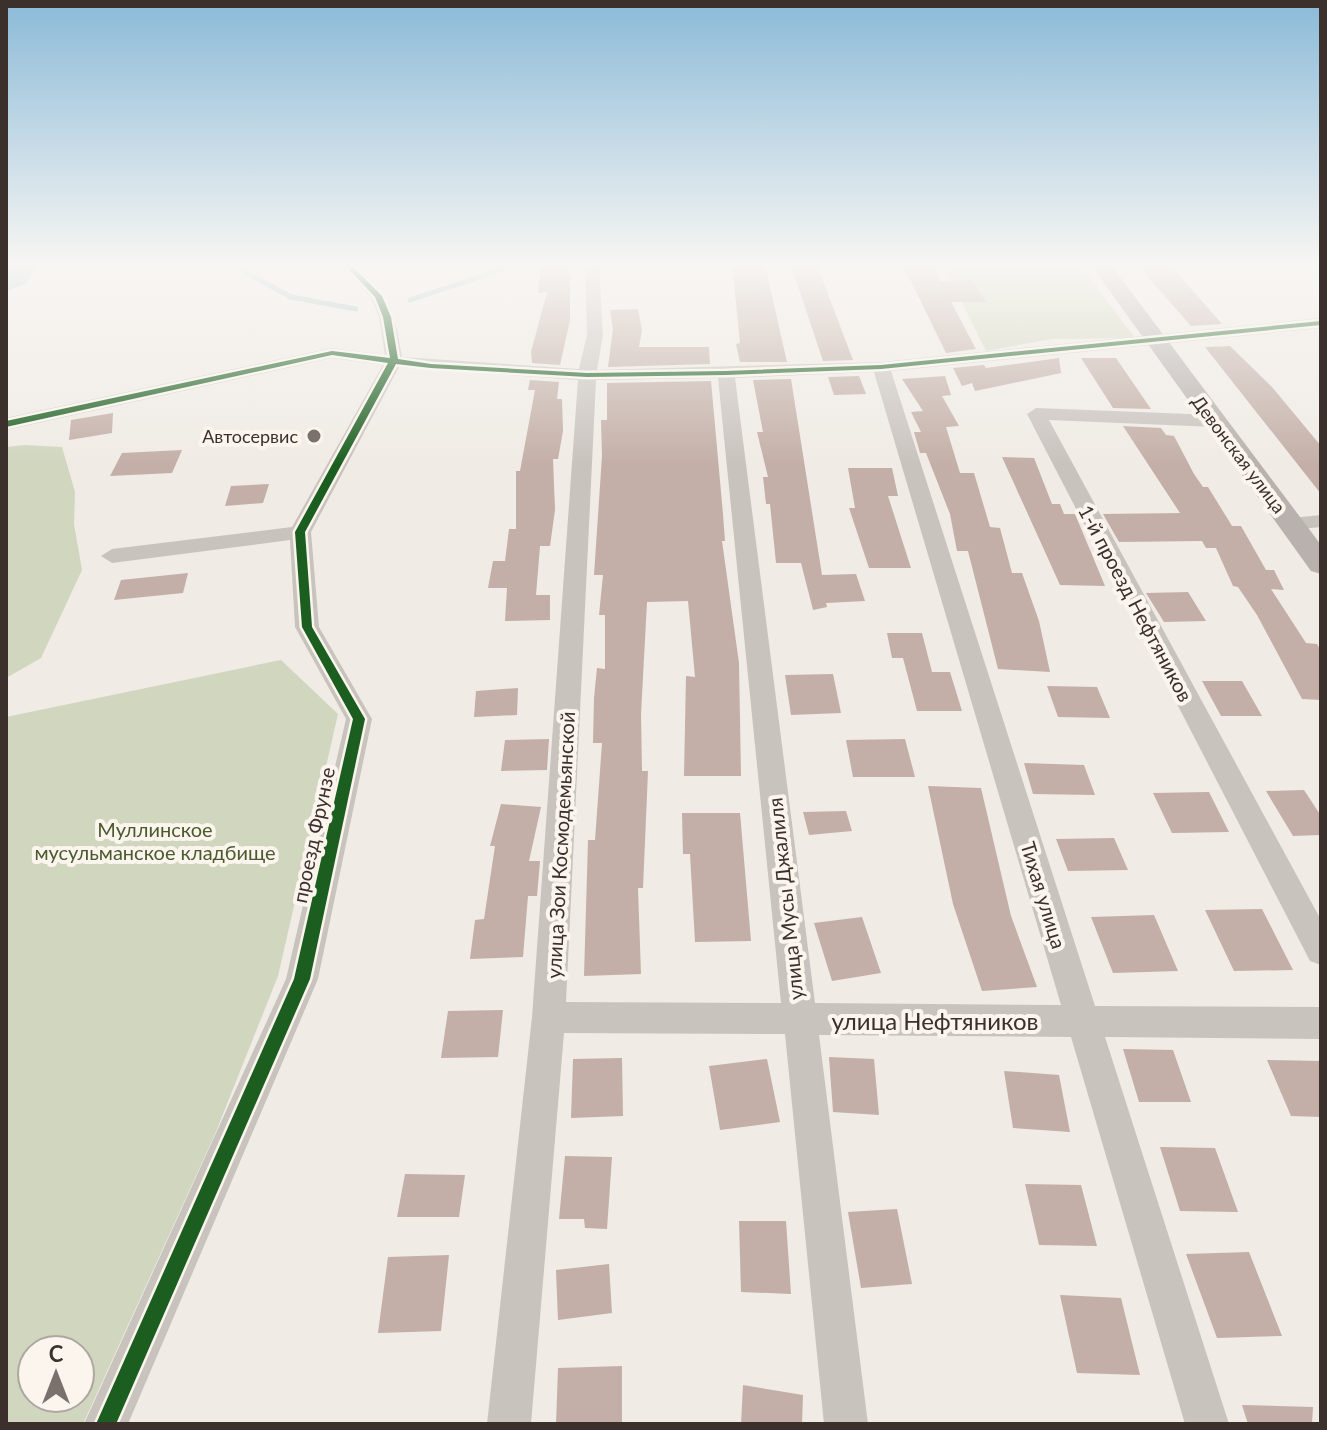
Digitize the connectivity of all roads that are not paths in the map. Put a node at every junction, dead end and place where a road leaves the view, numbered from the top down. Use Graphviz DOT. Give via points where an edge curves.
graph roads {
  1 [pos="388,332"];
  2 [pos="595,332"];
  3 [pos="1156,332"];
  4 [pos="1240,332"];
  5 [pos="1163,340"];
  6 [pos="394,360"];
  7 [pos="881,367"];
  8 [pos="726,373"];
  9 [pos="587,375"];
  10 [pos="1215,421"];
  11 [pos="6,424"];
  12 [pos="1321,521"];
  13 [pos="1292,524"];
  14 [pos="300,532"];
  15 [pos="112,556"];
  16 [pos="1321,565"];
  17 [pos="1321,951"];
  18 [pos="549,1017"];
  19 [pos="799,1019"];
  20 [pos="1083,1021"];
  21 [pos="1321,1023"];
  22 [pos="106,1424"];
  23 [pos="509,1424"];
  24 [pos="846,1424"];
  25 [pos="1207,1424"];
  1 -- 6 [label="street"];
  2 -- 9 [label="street, улица Зои Космодемьянской"];
  3 -- 5 [label="main road, Девонская улица"];
  4 -- 5 [label="street"];
  5 -- 7 [label="street"];
  5 -- 10 [label="main road, Девонская улица"];
  6 -- 9 [label="street"];
  6 -- 11 [label="street" via="332,353"];
  6 -- 14 [label="street"];
  7 -- 8 [label="street"];
  7 -- 20 [label="street, Тихая улица"];
  8 -- 9 [label="street"];
  8 -- 19 [label="street, улица Мусы Джалиля"];
  9 -- 18 [label="street, улица Зои Космодемьянской"];
  10 -- 13 [label="main road, Девонская улица"];
  10 -- 17 [label="street, 1-й проезд Нефтяников" via="1036,414"];
  12 -- 13 [label="street"];
  13 -- 16 [label="main road, Девонская улица"];
  14 -- 15 [label="street"];
  14 -- 22 [label="street, проезд Фрунзе" via="307,627 359,719 353,749 302,979"];
  18 -- 19 [label="street, улица Нефтяников"];
  18 -- 23 [label="street, улица Зои Космодемьянской"];
  19 -- 20 [label="street, улица Нефтяников"];
  19 -- 24 [label="street, улица Мусы Джалиля"];
  20 -- 21 [label="street, улица Нефтяников"];
  20 -- 25 [label="street, Тихая улица"];
}
